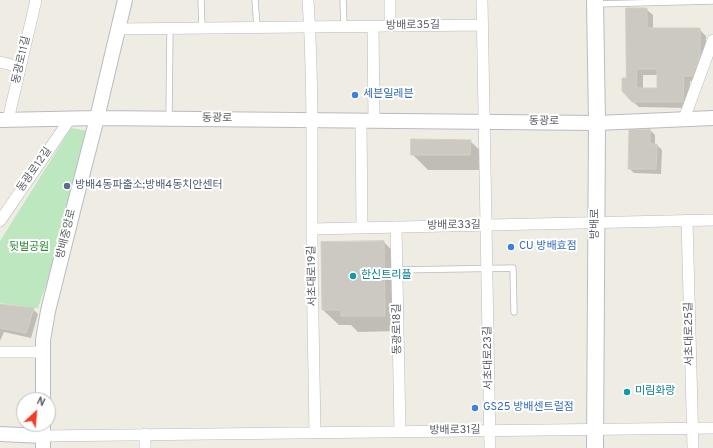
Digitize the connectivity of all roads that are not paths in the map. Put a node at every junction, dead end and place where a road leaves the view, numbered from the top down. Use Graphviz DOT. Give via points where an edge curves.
graph roads {
  1 [pos="36,0"];
  2 [pos="125,0"];
  3 [pos="201,0"];
  4 [pos="255,0"];
  5 [pos="308,0"];
  6 [pos="343,0"];
  7 [pos="390,0"];
  8 [pos="482,0"];
  9 [pos="713,1"];
  10 [pos="595,2"];
  11 [pos="482,25"];
  12 [pos="344,26"];
  13 [pos="373,26"];
  14 [pos="390,26"];
  15 [pos="256,27"];
  16 [pos="310,27"];
  17 [pos="170,28"];
  18 [pos="202,28"];
  19 [pos="118,29"];
  20 [pos="713,40"];
  21 [pos="0,62"];
  22 [pos="20,67"];
  23 [pos="70,118"];
  24 [pos="97,118"];
  25 [pos="713,118"];
  26 [pos="169,119"];
  27 [pos="684,119"];
  28 [pos="4,120"];
  29 [pos="312,120"];
  30 [pos="368,121"];
  31 [pos="484,122"];
  32 [pos="597,123"];
  33 [pos="687,220"];
  34 [pos="713,220"];
  35 [pos="0,221"];
  36 [pos="596,223"];
  37 [pos="486,225"];
  38 [pos="396,227"];
  39 [pos="312,228"];
  40 [pos="362,228"];
  41 [pos="487,268"];
  42 [pos="397,270"];
  43 [pos="514,312"];
  44 [pos="0,352"];
  45 [pos="43,352"];
  46 [pos="43,392"];
  47 [pos="692,428"];
  48 [pos="713,428"];
  49 [pos="490,430"];
  50 [pos="595,430"];
  51 [pos="400,431"];
  52 [pos="315,432"];
  53 [pos="0,434"];
  54 [pos="145,434"];
  55 [pos="43,436"];
  56 [pos="145,448"];
  57 [pos="490,448"];
  58 [pos="595,448"];
  59 [pos="693,448"];
  1 -- 22 [label="street, 동광로11길"];
  2 -- 19 [label="street, 방배중앙로"];
  3 -- 18 [label="lane"];
  4 -- 15 [label="lane"];
  5 -- 16 [label="street, 서초대로19길"];
  6 -- 12 [label="lane"];
  7 -- 14 [label="street"];
  8 -- 11 [label="street, 서초대로23길"];
  9 -- 10 [label="lane"];
  10 -- 32 [label="main road, 방배로"];
  11 -- 14 [label="street, 방배로35길"];
  11 -- 31 [label="street, 서초대로23길"];
  12 -- 13 [label="street, 방배로35길"];
  12 -- 16 [label="street, 방배로35길"];
  13 -- 14 [label="street, 방배로35길"];
  13 -- 30 [label="street"];
  15 -- 16 [label="street, 방배로35길"];
  15 -- 18 [label="street, 방배로35길"];
  16 -- 29 [label="street, 서초대로19길"];
  17 -- 18 [label="street, 방배로35길"];
  17 -- 19 [label="street, 방배로35길"];
  17 -- 26 [label="lane"];
  19 -- 24 [label="street, 방배중앙로"];
  20 -- 27 [label="street"];
  21 -- 22 [label="street"];
  22 -- 28 [label="street, 동광로11길"];
  23 -- 24 [label="street, 동광로"];
  23 -- 28 [label="street, 동광로"];
  23 -- 35 [label="street, 동광로12길"];
  24 -- 26 [label="street, 동광로"];
  24 -- 45 [label="street, 방배중앙로" via="48,311"];
  25 -- 27 [label="street, 동광로"];
  26 -- 29 [label="street, 동광로"];
  27 -- 32 [label="street, 동광로"];
  29 -- 30 [label="street, 동광로"];
  29 -- 39 [label="street, 서초대로19길"];
  30 -- 31 [label="street, 동광로"];
  30 -- 40 [label="street"];
  31 -- 32 [label="street, 동광로"];
  31 -- 37 [label="street, 서초대로23길"];
  32 -- 36 [label="main road, 방배로"];
  33 -- 34 [label="street, 방배로33길"];
  33 -- 36 [label="street, 방배로33길"];
  33 -- 47 [label="street, 서초대로25길"];
  36 -- 37 [label="street, 방배로33길"];
  36 -- 50 [label="main road, 방배로"];
  37 -- 38 [label="street, 방배로33길"];
  37 -- 41 [label="street, 서초대로23길"];
  38 -- 40 [label="street, 방배로33길"];
  38 -- 42 [label="street, 동광로18길"];
  39 -- 40 [label="street, 방배로33길"];
  39 -- 52 [label="street, 서초대로19길"];
  41 -- 42 [label="lane"];
  41 -- 43 [label="lane" via="513,268"];
  41 -- 49 [label="street, 서초대로23길"];
  42 -- 51 [label="street, 동광로18길"];
  44 -- 45 [label="street"];
  45 -- 46 [label="street, 방배중앙로"];
  47 -- 48 [label="street, 방배로31길"];
  47 -- 50 [label="street, 방배로31길"];
  47 -- 59 [label="street, 서초대로25길"];
  49 -- 50 [label="street, 방배로31길"];
  49 -- 51 [label="street, 방배로31길"];
  49 -- 57 [label="street, 서초대로23길"];
  50 -- 58 [label="main road, 방배로"];
  51 -- 52 [label="street, 방배로31길"];
  52 -- 54 [label="street, 방배로31길"];
  53 -- 55 [label="street"];
  54 -- 55 [label="street"];
  54 -- 56 [label="street"];
}
